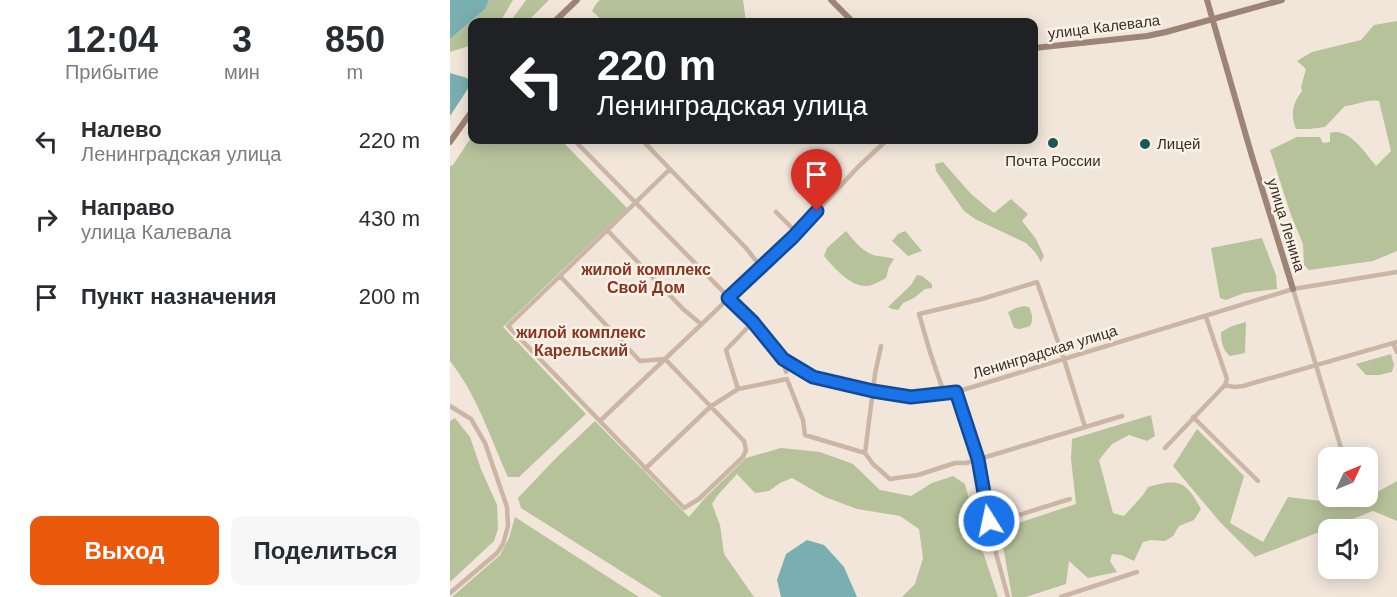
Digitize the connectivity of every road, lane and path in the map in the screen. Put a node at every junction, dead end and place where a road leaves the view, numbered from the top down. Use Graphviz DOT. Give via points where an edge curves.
graph roads {
  1 [pos="577,0"];
  2 [pos="831,0"];
  3 [pos="1207,0"];
  4 [pos="1282,0"];
  5 [pos="558,18"];
  6 [pos="849,18"];
  7 [pos="1212,20"];
  8 [pos="1038,48"];
  9 [pos="468,116"];
  10 [pos="450,141"];
  11 [pos="578,144"];
  12 [pos="646,144"];
  13 [pos="883,144"];
  14 [pos="670,169"];
  15 [pos="636,203"];
  16 [pos="776,212"];
  17 [pos="607,230"];
  18 [pos="797,233"];
  19 [pos="761,267"];
  20 [pos="1397,272"];
  21 [pos="560,276"];
  22 [pos="1293,289"];
  23 [pos="728,298"];
  24 [pos="1206,317"];
  25 [pos="753,322"];
  26 [pos="701,324"];
  27 [pos="1395,343"];
  28 [pos="881,346"];
  29 [pos="1397,352"];
  30 [pos="783,359"];
  31 [pos="1064,359"];
  32 [pos="665,360"];
  33 [pos="1317,365"];
  34 [pos="786,372"];
  35 [pos="1225,385"];
  36 [pos="738,389"];
  37 [pos="873,391"];
  38 [pos="956,392"];
  39 [pos="944,393"];
  40 [pos="450,406"];
  41 [pos="710,407"];
  42 [pos="1122,416"];
  43 [pos="1193,417"];
  44 [pos="600,422"];
  45 [pos="1085,427"];
  46 [pos="1341,447"];
  47 [pos="1165,448"];
  48 [pos="865,453"];
  49 [pos="978,459"];
  50 [pos="645,469"];
  51 [pos="1258,481"];
  52 [pos="1070,499"];
  53 [pos="989,521"];
  54 [pos="1137,572"];
  55 [pos="450,593"];
  56 [pos="1008,597"];
  57 [pos="1061,597"];
  1 -- 5 [label="street"];
  2 -- 6 [label="street"];
  3 -- 7 [label="street, улица Ленина"];
  4 -- 7 [label="street, улица Калевала"];
  7 -- 8 [label="street, улица Калевала" via="1166,33"];
  7 -- 22 [label="street, улица Ленина"];
  9 -- 10 [label="street"];
  11 -- 15 [label="street, Ленинградская улица"];
  12 -- 14 [label="street"];
  13 -- 18 [label="street"];
  14 -- 15 [label="street"];
  14 -- 19 [label="street"];
  15 -- 17 [label="street"];
  15 -- 23 [label="street, Ленинградская улица"];
  16 -- 18 [label="street"];
  17 -- 21 [label="street"];
  17 -- 26 [label="street"];
  18 -- 19 [label="street"];
  19 -- 23 [label="street"];
  20 -- 22 [label="street, Ленинградская улица"];
  21 -- 32 [label="street" via="640,361"];
  21 -- 44 [label="street" via="508,326"];
  22 -- 24 [label="street, Ленинградская улица"];
  22 -- 33 [label="street, улица Ленина"];
  23 -- 25 [label="street, Ленинградская улица"];
  23 -- 26 [label="street"];
  24 -- 31 [label="street, Ленинградская улица"];
  24 -- 35 [label="street" via="1227,379"];
  25 -- 30 [label="street, Ленинградская улица"];
  25 -- 36 [label="street" via="726,350"];
  26 -- 32 [label="street"];
  27 -- 29 [label="street"];
  27 -- 33 [label="street"];
  28 -- 37 [label="street"];
  30 -- 34 [label="street"];
  30 -- 37 [label="street, Ленинградская улица" via="813,377"];
  31 -- 38 [label="street, Ленинградская улица"];
  31 -- 39 [label="street" via="1037,282 919,315"];
  31 -- 45 [label="street"];
  32 -- 41 [label="street"];
  32 -- 44 [label="street"];
  33 -- 35 [label="street" via="1243,386"];
  33 -- 46 [label="street, улица Ленина"];
  35 -- 43 [label="street"];
  36 -- 41 [label="street"];
  36 -- 48 [label="street" via="787,379 805,435"];
  37 -- 39 [label="street, Ленинградская улица" via="911,397"];
  37 -- 48 [label="street"];
  38 -- 39 [label="street, Ленинградская улица"];
  38 -- 49 [label="street"];
  40 -- 55 [label="street" via="471,419 485,442 507,507 508,526 497,553"];
  41 -- 50 [label="street"];
  41 -- 50 [label="street" via="744,441 746,450 699,499 684,508"];
  42 -- 45 [label="street"];
  43 -- 47 [label="street"];
  43 -- 51 [label="street"];
  44 -- 50 [label="street"];
  45 -- 49 [label="street"];
  48 -- 49 [label="street" via="890,479"];
  49 -- 53 [label="street"];
  52 -- 53 [label="street"];
  53 -- 56 [label="street"];
  54 -- 57 [label="street"];
}
